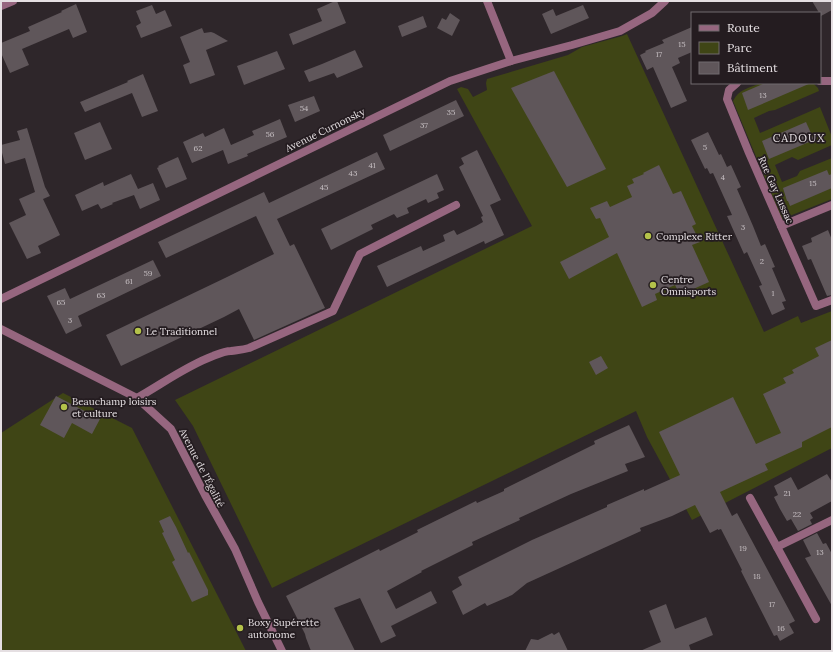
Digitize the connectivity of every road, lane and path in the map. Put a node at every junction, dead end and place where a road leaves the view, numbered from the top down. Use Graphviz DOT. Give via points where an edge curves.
graph roads {
  1 [pos="13,1"];
  2 [pos="487,1"];
  3 [pos="665,1"];
  4 [pos="1,6"];
  5 [pos="511,61"];
  6 [pos="821,81"];
  7 [pos="832,81"];
  8 [pos="736,84"];
  9 [pos="456,205"];
  10 [pos="832,205"];
  11 [pos="781,226"];
  12 [pos="1,299"];
  13 [pos="832,300"];
  14 [pos="1,329"];
  15 [pos="137,398"];
  16 [pos="750,498"];
  17 [pos="832,520"];
  18 [pos="777,547"];
  19 [pos="816,619"];
  20 [pos="282,651"];
  1 -- 4 [label="street"];
  2 -- 5 [label="street"];
  3 -- 5 [label="street, Avenue Curnonsky" via="652,13 620,31"];
  5 -- 12 [label="street, Avenue Curnonsky" via="450,81"];
  6 -- 7 [label="street"];
  8 -- 11 [label="street, Rue Gay Lussac" via="729,90 727,99"];
  9 -- 15 [label="street" via="360,254 333,311 249,348 211,357"];
  10 -- 11 [label="street"];
  11 -- 13 [label="street, Rue Gay Lussac" via="816,306"];
  14 -- 15 [label="street, Avenue de l'Égalité"];
  15 -- 20 [label="street, Avenue de l'Égalité" via="171,429 235,549"];
  16 -- 18 [label="street"];
  17 -- 18 [label="street"];
  18 -- 19 [label="street"];
}
